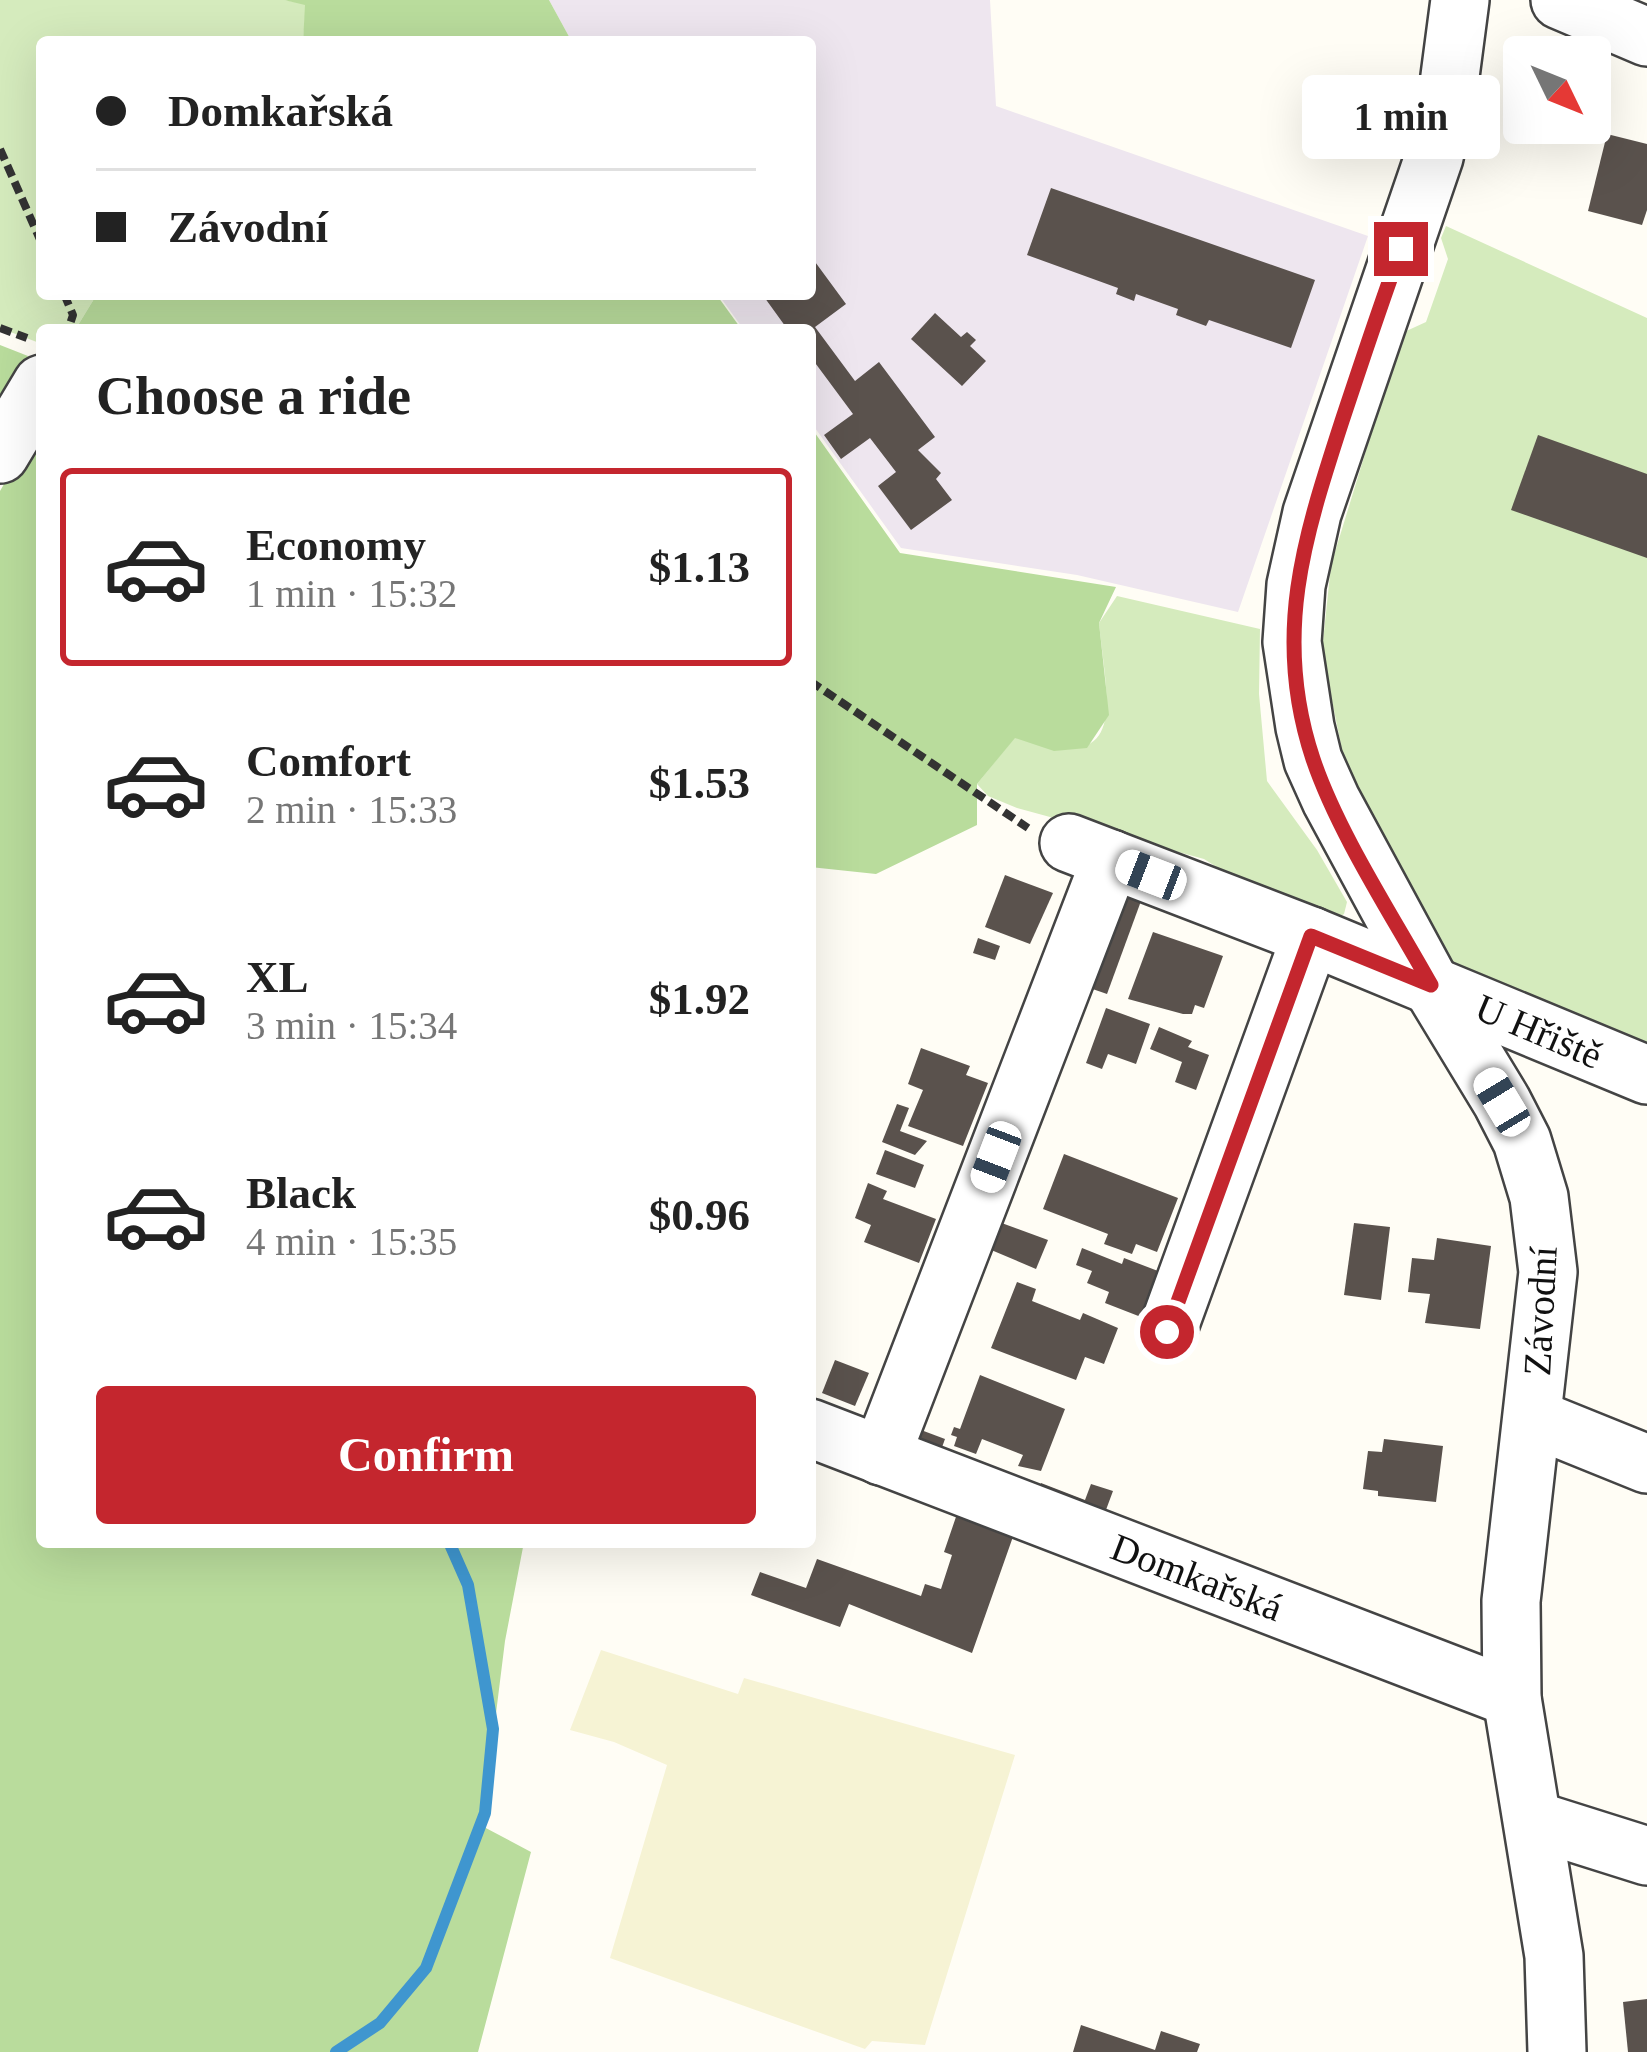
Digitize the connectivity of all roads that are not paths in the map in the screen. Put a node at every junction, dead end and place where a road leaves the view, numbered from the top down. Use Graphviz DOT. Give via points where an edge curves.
graph roads {
  1 [pos="1460,0"];
  2 [pos="1560,0"];
  3 [pos="1647,37"];
  4 [pos="36,394"];
  5 [pos="0,454"];
  6 [pos="1311,936"];
  7 [pos="1431,985"];
  8 [pos="1647,1075"];
  9 [pos="1167,1332"];
  10 [pos="1533,1418"];
  11 [pos="816,1430"];
  12 [pos="881,1456"];
  13 [pos="1647,1465"];
  14 [pos="1513,1698"];
  15 [pos="1532,1820"];
  16 [pos="1647,1856"];
  17 [pos="1557,2052"];
  1 -- 7 [label="street, Závodní" via="1434,157 1312,513 1292,642 1313,760"];
  2 -- 3 [label="street"];
  4 -- 5 [label="street"];
  6 -- 7 [label="street, U Hřiště"];
  6 -- 9 [label="street"];
  6 -- 12 [label="street, U Hřiště" via="1090,851"];
  7 -- 8 [label="street, U Hřiště"];
  7 -- 10 [label="street, Závodní" via="1512,1122 1539,1197 1548,1272"];
  10 -- 13 [label="street"];
  10 -- 14 [label="street, Závodní" via="1510,1601"];
  11 -- 12 [label="street, Domkařská"];
  12 -- 14 [label="street, Domkařská"];
  14 -- 15 [label="street, Závodní"];
  15 -- 16 [label="street"];
  15 -- 17 [label="street, Závodní" via="1557,1981"];
}
